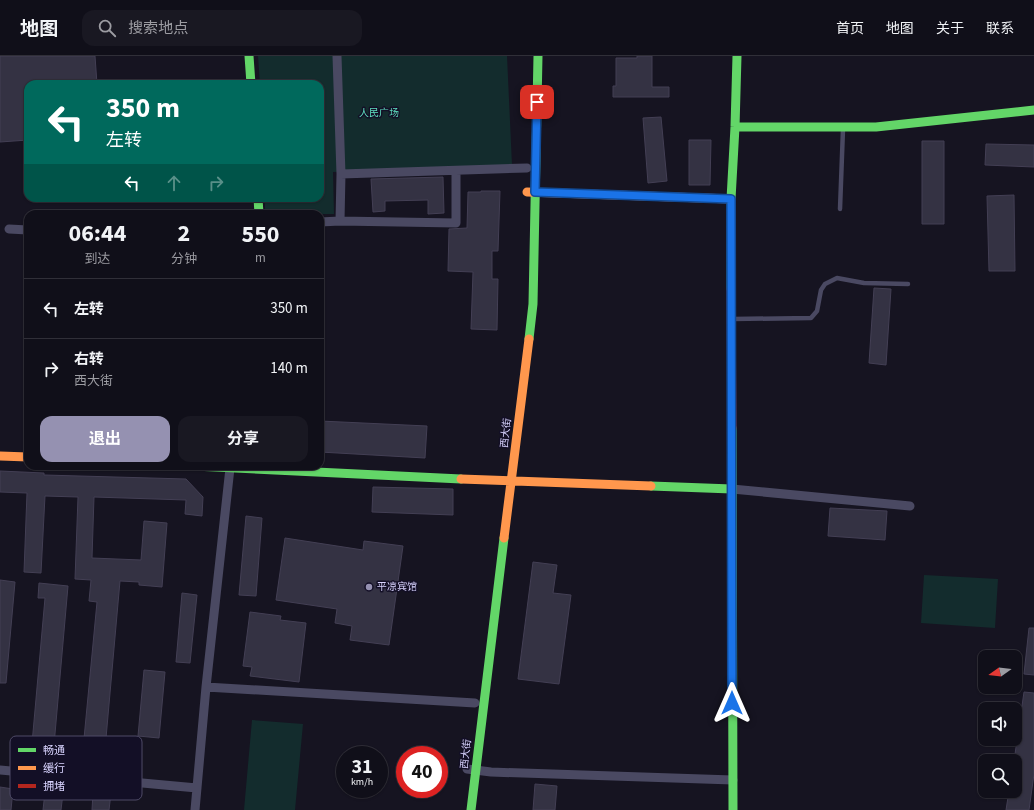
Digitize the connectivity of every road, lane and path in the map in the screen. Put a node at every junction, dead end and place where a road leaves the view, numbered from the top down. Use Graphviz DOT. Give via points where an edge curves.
graph roads {
  1 [pos="249,56"];
  2 [pos="337,56"];
  3 [pos="530,56"];
  4 [pos="538,56"];
  5 [pos="737,56"];
  6 [pos="251,80"];
  7 [pos="1034,110"];
  8 [pos="735,127"];
  9 [pos="843,127"];
  10 [pos="528,168"];
  11 [pos="456,171"];
  12 [pos="341,174"];
  13 [pos="531,192"];
  14 [pos="731,199"];
  15 [pos="840,209"];
  16 [pos="340,221"];
  17 [pos="324,222"];
  18 [pos="9,229"];
  19 [pos="24,230"];
  20 [pos="908,284"];
  21 [pos="732,319"];
  22 [pos="0,456"];
  23 [pos="24,457"];
  24 [pos="230,470"];
  25 [pos="273,470"];
  26 [pos="507,481"];
  27 [pos="732,489"];
  28 [pos="910,506"];
  29 [pos="206,687"];
  30 [pos="476,703"];
  31 [pos="0,770"];
  32 [pos="472,770"];
  33 [pos="10,771"];
  34 [pos="733,780"];
  35 [pos="142,783"];
  36 [pos="197,788"];
  37 [pos="195,810"];
  38 [pos="462,810"];
  39 [pos="471,810"];
  40 [pos="733,810"];
  1 -- 6 [label="street"];
  2 -- 12 [label="street"];
  3 -- 10 [label="street, 西大街"];
  4 -- 13 [label="street, 西大街"];
  5 -- 8 [label="street"];
  7 -- 9 [label="street" via="876,127"];
  8 -- 9 [label="street"];
  8 -- 14 [label="street"];
  9 -- 15 [label="lane"];
  10 -- 11 [label="street"];
  10 -- 13 [label="street, 西大街"];
  11 -- 12 [label="street"];
  11 -- 16 [label="street" via="456,223"];
  12 -- 16 [label="street"];
  13 -- 14 [label="street"];
  13 -- 26 [label="street, 西大街" via="533,304"];
  14 -- 21 [label="street"];
  16 -- 17 [label="street"];
  18 -- 19 [label="street"];
  20 -- 21 [label="lane" via="864,284 837,278 825,284 821,290 817,311 811,318"];
  21 -- 27 [label="street"];
  22 -- 23 [label="street"];
  24 -- 29 [label="street"];
  25 -- 26 [label="street"];
  26 -- 27 [label="street"];
  26 -- 30 [label="street, 西大街"];
  26 -- 32 [label="street, 西大街"];
  27 -- 28 [label="street"];
  27 -- 34 [label="street"];
  29 -- 30 [label="street"];
  29 -- 36 [label="street"];
  30 -- 32 [label="street, 西大街"];
  31 -- 33 [label="street"];
  32 -- 34 [label="street"];
  32 -- 38 [label="street, 西大街"];
  32 -- 39 [label="street, 西大街"];
  34 -- 40 [label="street"];
  35 -- 36 [label="street"];
  36 -- 37 [label="street"];
}
